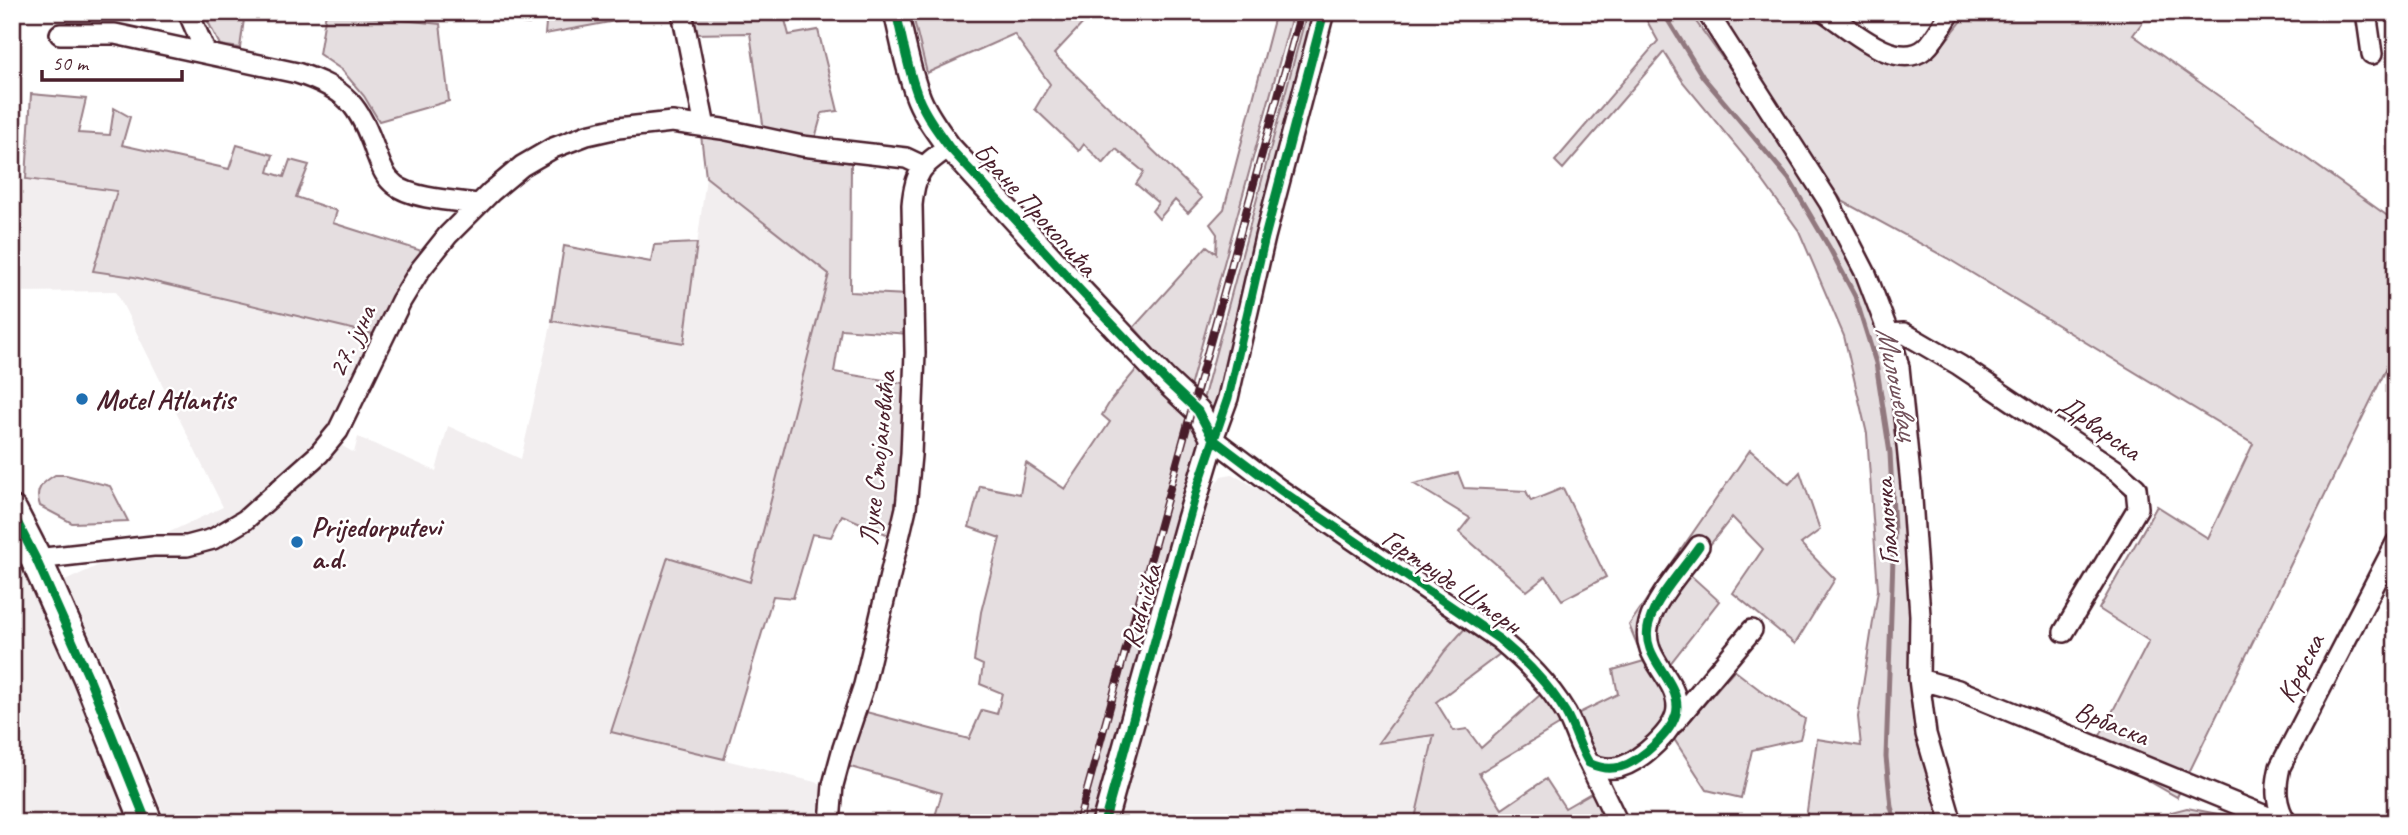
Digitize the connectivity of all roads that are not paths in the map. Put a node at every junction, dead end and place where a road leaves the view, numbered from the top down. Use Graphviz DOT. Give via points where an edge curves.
graph roads {
  1 [pos="188,12"];
  2 [pos="682,12"];
  3 [pos="897,12"];
  4 [pos="1324,12"];
  5 [pos="1707,12"];
  6 [pos="1825,12"];
  7 [pos="1951,12"];
  8 [pos="2366,12"];
  9 [pos="60,34"];
  10 [pos="206,53"];
  11 [pos="2372,54"];
  12 [pos="705,127"];
  13 [pos="949,147"];
  14 [pos="923,166"];
  15 [pos="479,204"];
  16 [pos="1889,334"];
  17 [pos="1213,439"];
  18 [pos="12,512"];
  19 [pos="2396,543"];
  20 [pos="1699,546"];
  21 [pos="36,559"];
  22 [pos="1752,630"];
  23 [pos="2064,632"];
  24 [pos="1919,679"];
  25 [pos="1670,727"];
  26 [pos="1589,763"];
  27 [pos="147,823"];
  28 [pos="830,823"];
  29 [pos="1104,823"];
  30 [pos="1618,823"];
  31 [pos="1952,823"];
  32 [pos="2285,823"];
  1 -- 10 [label="street"];
  2 -- 12 [label="street"];
  3 -- 13 [label="street, Бране Прокопића" via="919,100"];
  4 -- 17 [label="street" via="1228,398"];
  5 -- 16 [label="street, Гламочка" via="1829,202 1866,274"];
  6 -- 7 [label="street" via="1887,53 1913,54 1926,48"];
  8 -- 11 [label="street"];
  9 -- 10 [label="street" via="114,34"];
  10 -- 15 [label="street" via="326,82 361,114 384,173 396,187 430,198"];
  12 -- 14 [label="street, 27. јуна" via="802,146 906,158"];
  12 -- 15 [label="street, 27. јуна" via="672,122 587,135 522,166"];
  13 -- 14 [label="street"];
  13 -- 17 [label="street, Бране Прокопића" via="1193,406"];
  14 -- 28 [label="street, Луке Стојановића" via="914,184 912,205 915,353 906,508 864,685 832,785"];
  15 -- 21 [label="street, 27. јуна" via="420,270 338,431 245,520 213,540 187,546"];
  16 -- 23 [label="street, Дрварска" via="1904,333 1959,365 2118,471 2136,488 2138,508"];
  16 -- 24 [label="street, Гламочка" via="1899,367 1911,485 1920,615"];
  17 -- 26 [label="street, Гертруде Штерн" via="1499,639 1555,696"];
  17 -- 29 [label="street, Rudnička"];
  18 -- 21 [label="main road"];
  19 -- 32 [label="street, Крфска" via="2280,767 2276,799"];
  20 -- 25 [label="street" via="1648,624 1652,655 1678,708"];
  21 -- 27 [label="main road"];
  22 -- 25 [label="street"];
  24 -- 31 [label="street, Гламочка" via="1926,734"];
  24 -- 32 [label="street, Врбаска" via="1958,690"];
  25 -- 26 [label="street" via="1634,761 1602,769"];
  26 -- 30 [label="street, Гертруде Штерн"];
}
